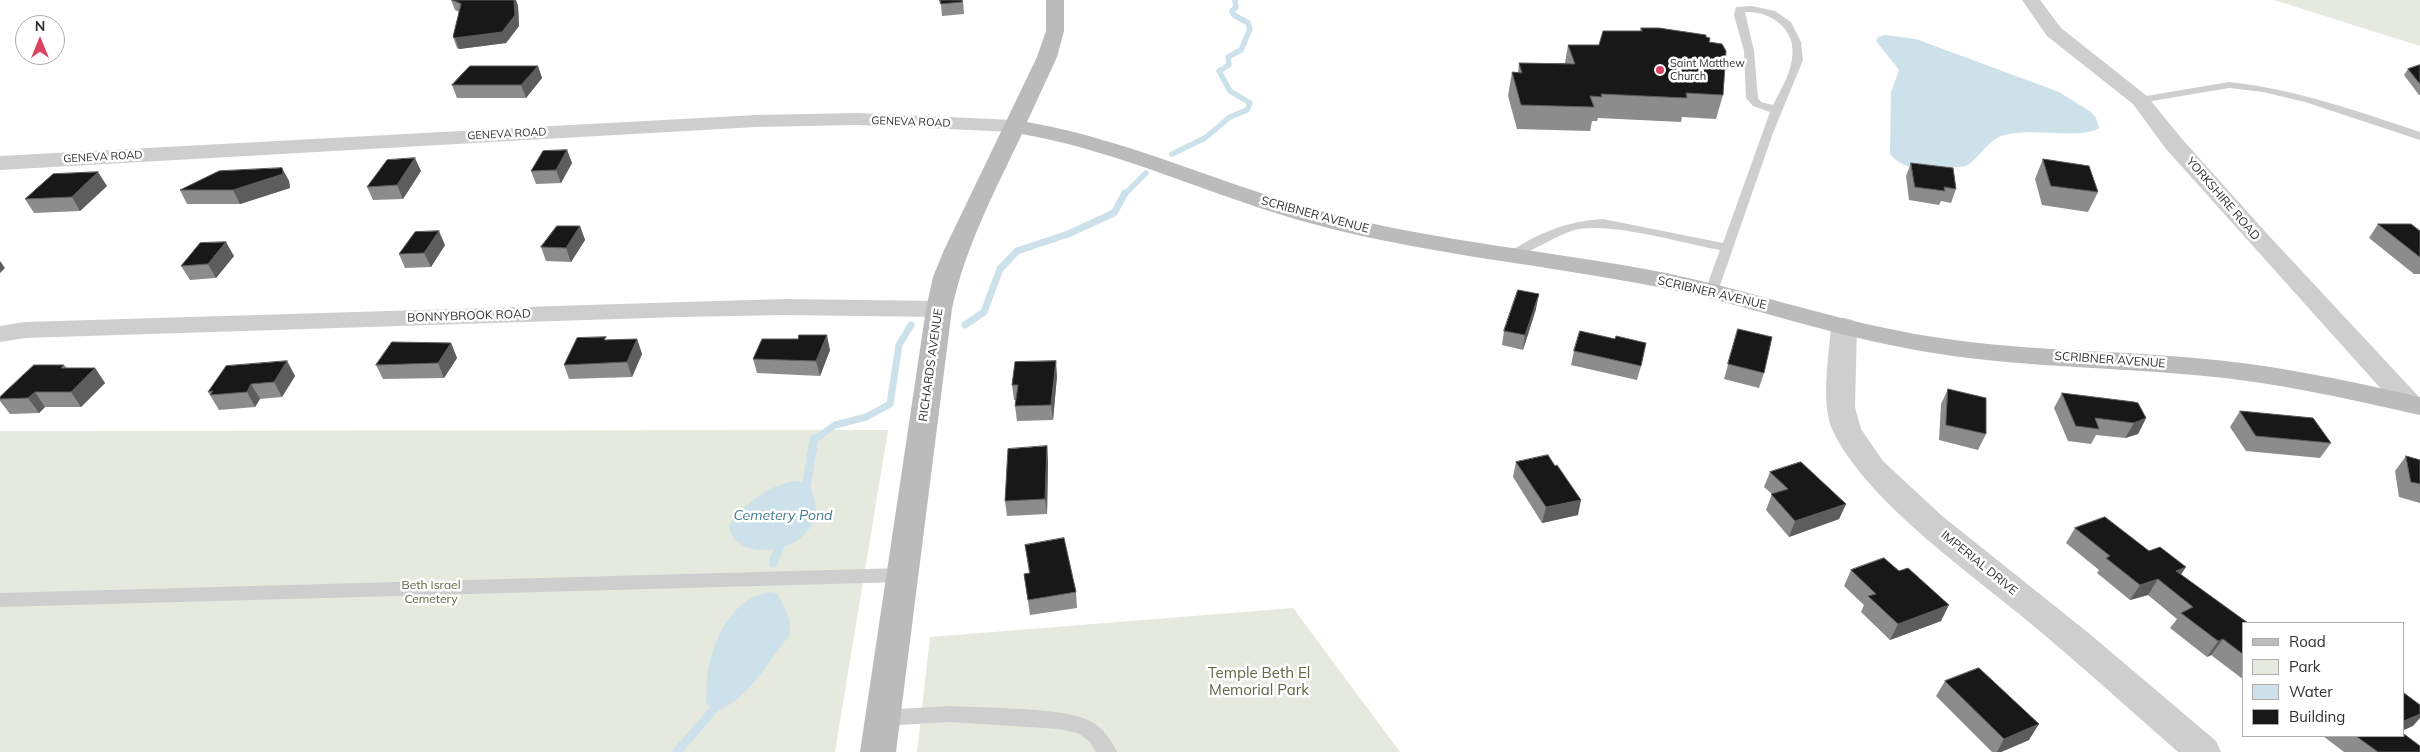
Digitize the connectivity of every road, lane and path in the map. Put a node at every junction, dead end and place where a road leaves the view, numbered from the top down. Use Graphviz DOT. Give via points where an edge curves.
graph roads {
  1 [pos="1055,0"];
  2 [pos="2031,0"];
  3 [pos="2140,100"];
  4 [pos="1776,110"];
  5 [pos="1014,126"];
  6 [pos="2420,136"];
  7 [pos="0,163"];
  8 [pos="1728,248"];
  9 [pos="1514,255"];
  10 [pos="1712,291"];
  11 [pos="939,309"];
  12 [pos="1844,326"];
  13 [pos="0,334"];
  14 [pos="2415,405"];
  15 [pos="902,575"];
  16 [pos="0,600"];
  17 [pos="883,718"];
  18 [pos="878,752"];
  19 [pos="1107,752"];
  20 [pos="2203,752"];
  1 -- 5 [label="street, RICHARDS AVENUE" via="1052,43"];
  2 -- 3 [label="street, YORKSHIRE ROAD" via="2054,32"];
  3 -- 6 [label="lane" via="2229,85 2263,89 2308,99"];
  3 -- 14 [label="street, YORKSHIRE ROAD" via="2174,144 2262,243"];
  4 -- 4 [label="lane" via="1798,56 1793,30 1785,20 1761,11 1740,10 1752,98 1757,104"];
  4 -- 8 [label="lane"];
  5 -- 7 [label="street, GENEVA ROAD" via="857,120 756,121"];
  5 -- 9 [label="street, SCRIBNER AVENUE" via="1096,142 1281,208 1325,220"];
  5 -- 11 [label="street, RICHARDS AVENUE" via="956,250"];
  8 -- 9 [label="lane" via="1603,223 1576,224 1559,229"];
  8 -- 10 [label="lane"];
  9 -- 10 [label="street, SCRIBNER AVENUE"];
  10 -- 12 [label="street, SCRIBNER AVENUE"];
  11 -- 13 [label="street, BONNYBROOK ROAD" via="680,309 35,330"];
  11 -- 15 [label="street, RICHARDS AVENUE"];
  12 -- 14 [label="street, SCRIBNER AVENUE" via="1900,340 1954,348 2241,371 2291,378"];
  12 -- 20 [label="street, IMPERIAL DRIVE" via="1841,407 1847,430 1872,468 1930,523 2079,644"];
  15 -- 16 [label="lane"];
  15 -- 17 [label="street, RICHARDS AVENUE"];
  17 -- 18 [label="street, RICHARDS AVENUE"];
  17 -- 19 [label="lane" via="950,714 1059,720 1083,726 1097,736"];
}
